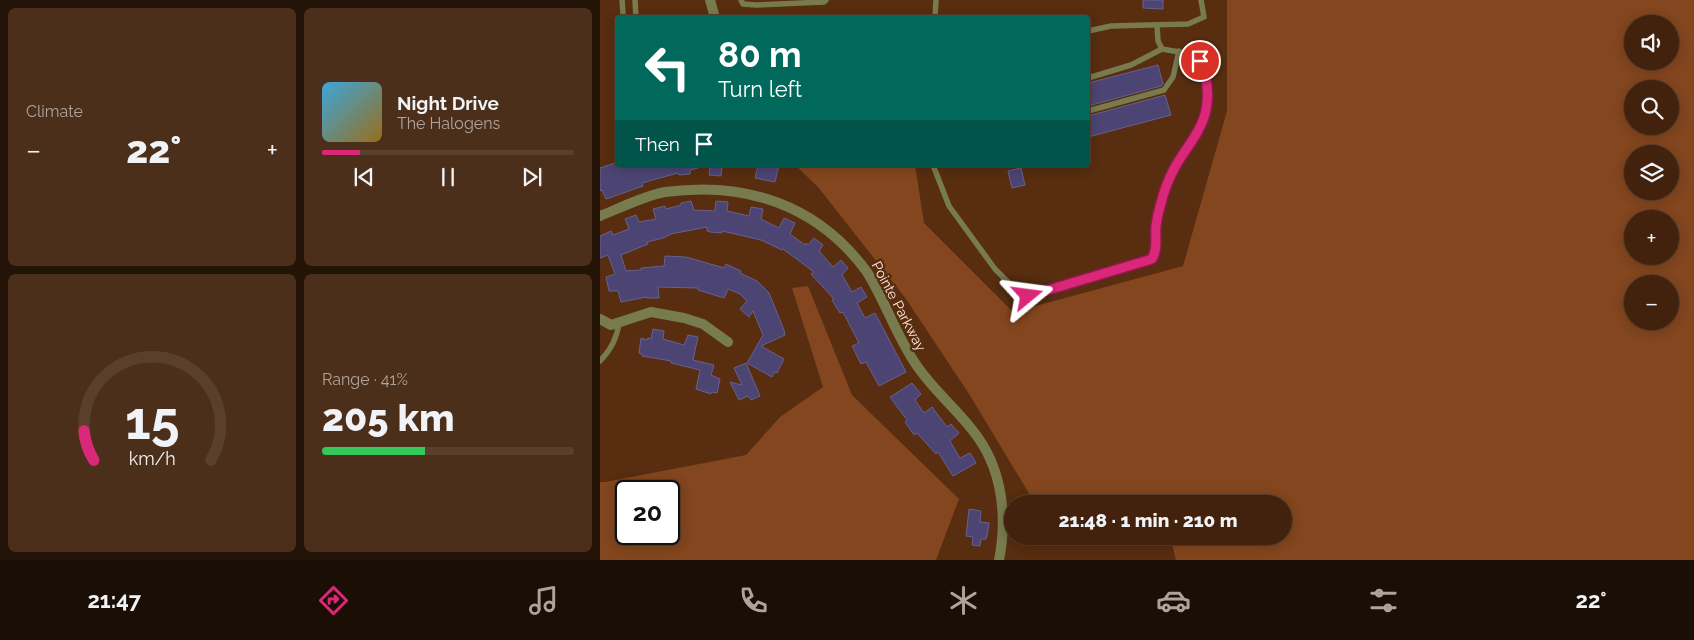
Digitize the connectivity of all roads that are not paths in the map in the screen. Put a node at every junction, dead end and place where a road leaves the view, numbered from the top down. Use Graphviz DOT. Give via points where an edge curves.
graph roads {
  1 [pos="622,0"];
  2 [pos="635,0"];
  3 [pos="710,0"];
  4 [pos="741,0"];
  5 [pos="826,0"];
  6 [pos="936,0"];
  7 [pos="1201,0"];
  8 [pos="623,13"];
  9 [pos="636,15"];
  10 [pos="714,15"];
  11 [pos="935,15"];
  12 [pos="1157,25"];
  13 [pos="1090,31"];
  14 [pos="1162,49"];
  15 [pos="1179,52"];
  16 [pos="1090,77"];
  17 [pos="1090,110"];
  18 [pos="934,167"];
  19 [pos="600,216"];
  20 [pos="600,319"];
  21 [pos="619,323"];
  22 [pos="728,342"];
  23 [pos="600,361"];
  24 [pos="998,560"];
  1 -- 8 [label="lane"];
  2 -- 9 [label="lane"];
  3 -- 10 [label="street"];
  4 -- 5 [label="lane" via="743,4 756,5"];
  6 -- 11 [label="lane"];
  7 -- 12 [label="lane" via="1204,17 1188,24"];
  12 -- 13 [label="lane" via="1111,26"];
  12 -- 14 [label="lane"];
  14 -- 15 [label="lane"];
  14 -- 16 [label="lane" via="1131,65"];
  15 -- 17 [label="lane" via="1173,76 1164,90"];
  15 -- 18 [label="lane" via="1191,54 1200,61 1208,97 1201,125 1174,169 1161,202 1156,225 1156,252 1152,259 1022,296 995,269 949,206"];
  19 -- 24 [label="street, Pointe Parkway" via="664,192 728,190 789,206 838,240 867,272 921,372 979,439 996,471 1003,524"];
  20 -- 21 [label="street" via="611,325"];
  21 -- 22 [label="street" via="651,312 703,324"];
  21 -- 23 [label="lane" via="614,343"];
}
